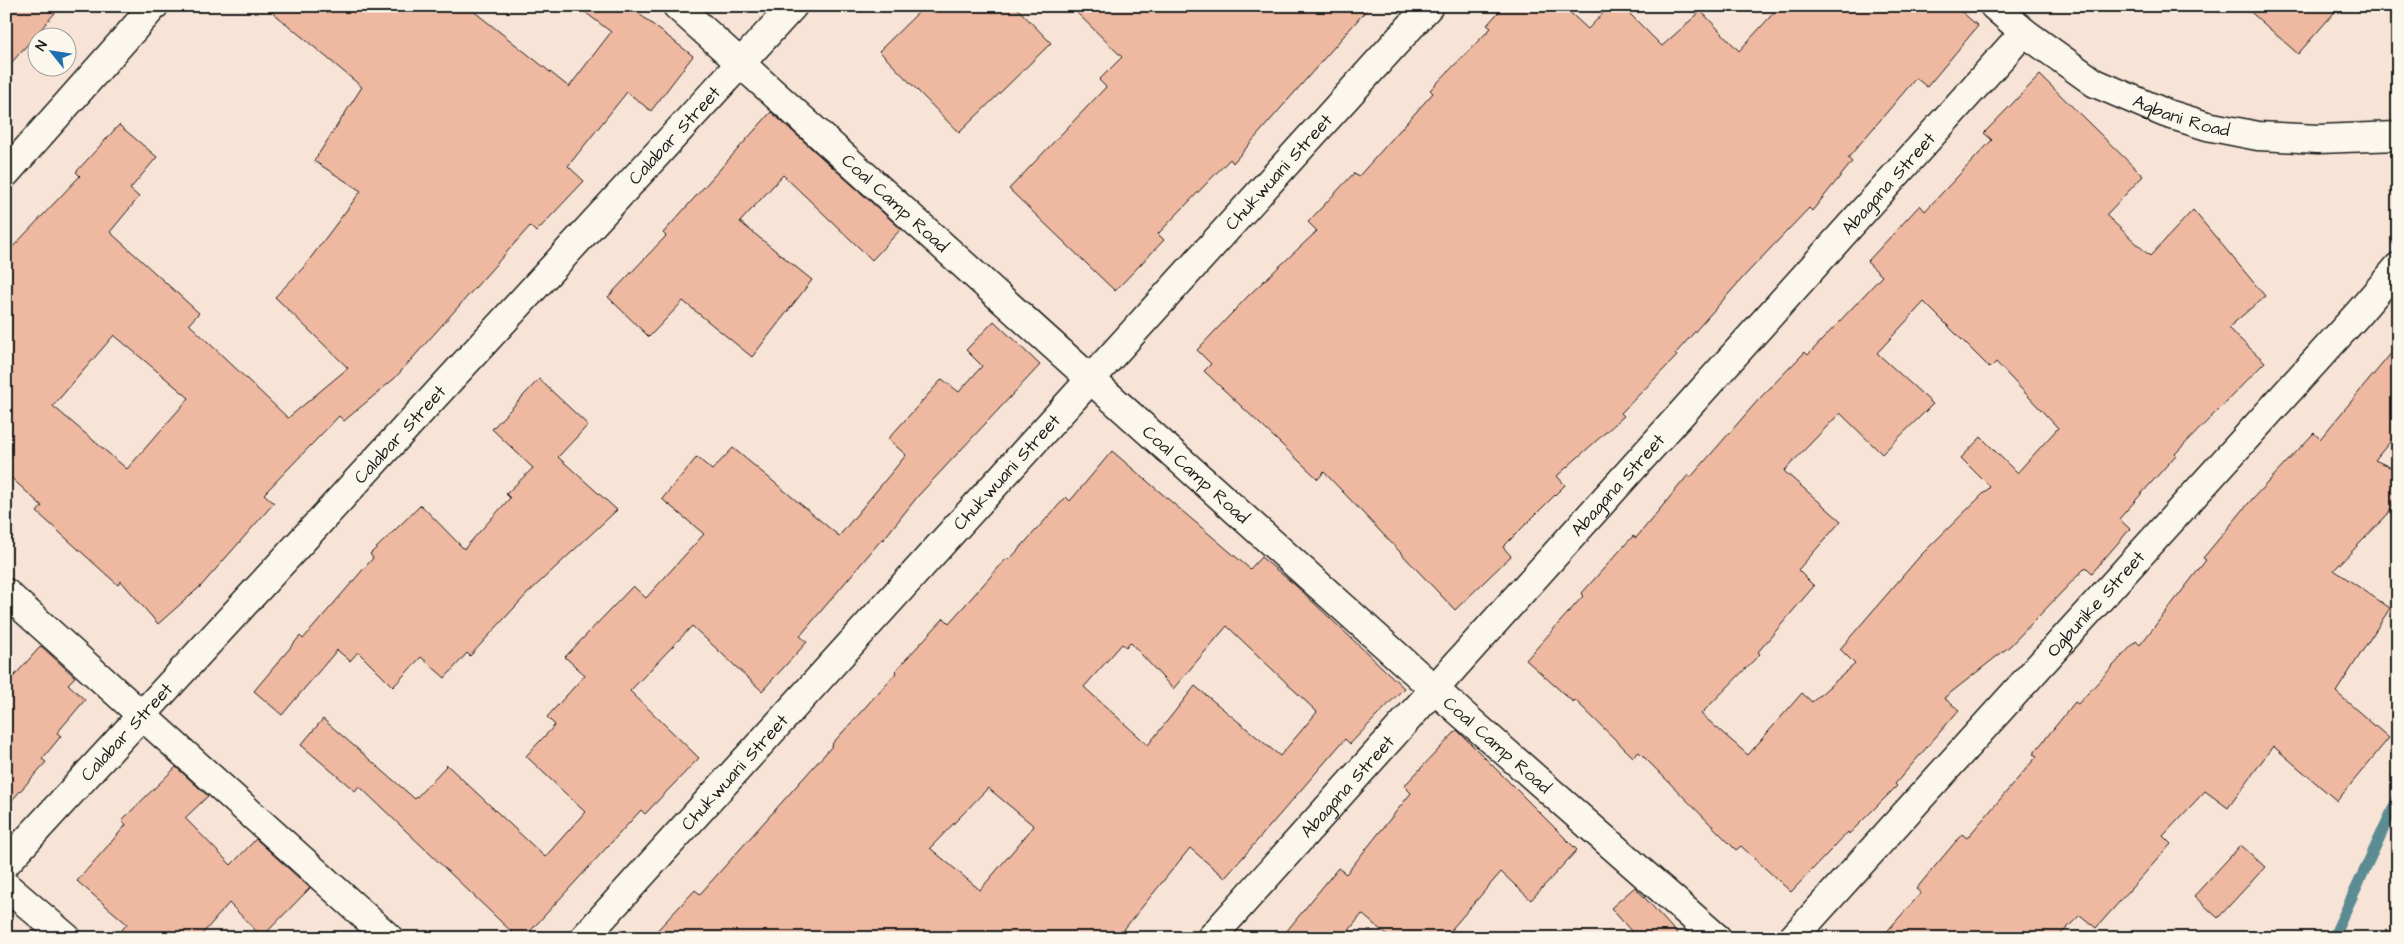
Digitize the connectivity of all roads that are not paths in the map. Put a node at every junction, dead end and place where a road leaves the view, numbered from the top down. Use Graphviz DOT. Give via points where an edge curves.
graph roads {
  1 [pos="154,6"];
  2 [pos="677,6"];
  3 [pos="793,6"];
  4 [pos="1429,6"];
  5 [pos="1994,6"];
  6 [pos="2024,32"];
  7 [pos="741,65"];
  8 [pos="2398,136"];
  9 [pos="6,173"];
  10 [pos="2398,267"];
  11 [pos="1091,377"];
  12 [pos="6,593"];
  13 [pos="1435,690"];
  14 [pos="141,714"];
  15 [pos="6,863"];
  16 [pos="6,886"];
  17 [pos="67,938"];
  18 [pos="389,938"];
  19 [pos="584,938"];
  20 [pos="1211,938"];
  21 [pos="1718,938"];
  22 [pos="1793,938"];
  1 -- 9 [label="street"];
  2 -- 7 [label="street, Coal Camp Road"];
  3 -- 7 [label="street, Calabar Street"];
  4 -- 11 [label="street, Chukwuani Street"];
  5 -- 6 [label="street, Agbani Road"];
  6 -- 8 [label="street, Agbani Road" via="2095,83 2165,113 2207,126 2258,136 2310,139"];
  6 -- 13 [label="street, Abagana Street"];
  7 -- 11 [label="street, Coal Camp Road"];
  7 -- 14 [label="street, Calabar Street"];
  10 -- 22 [label="street, Ogbunike Street"];
  11 -- 13 [label="street, Coal Camp Road"];
  11 -- 19 [label="street, Chukwuani Street"];
  12 -- 14 [label="street"];
  13 -- 20 [label="street, Abagana Street"];
  13 -- 21 [label="street, Coal Camp Road"];
  14 -- 15 [label="street, Calabar Street"];
  14 -- 18 [label="street"];
  16 -- 17 [label="street"];
}
